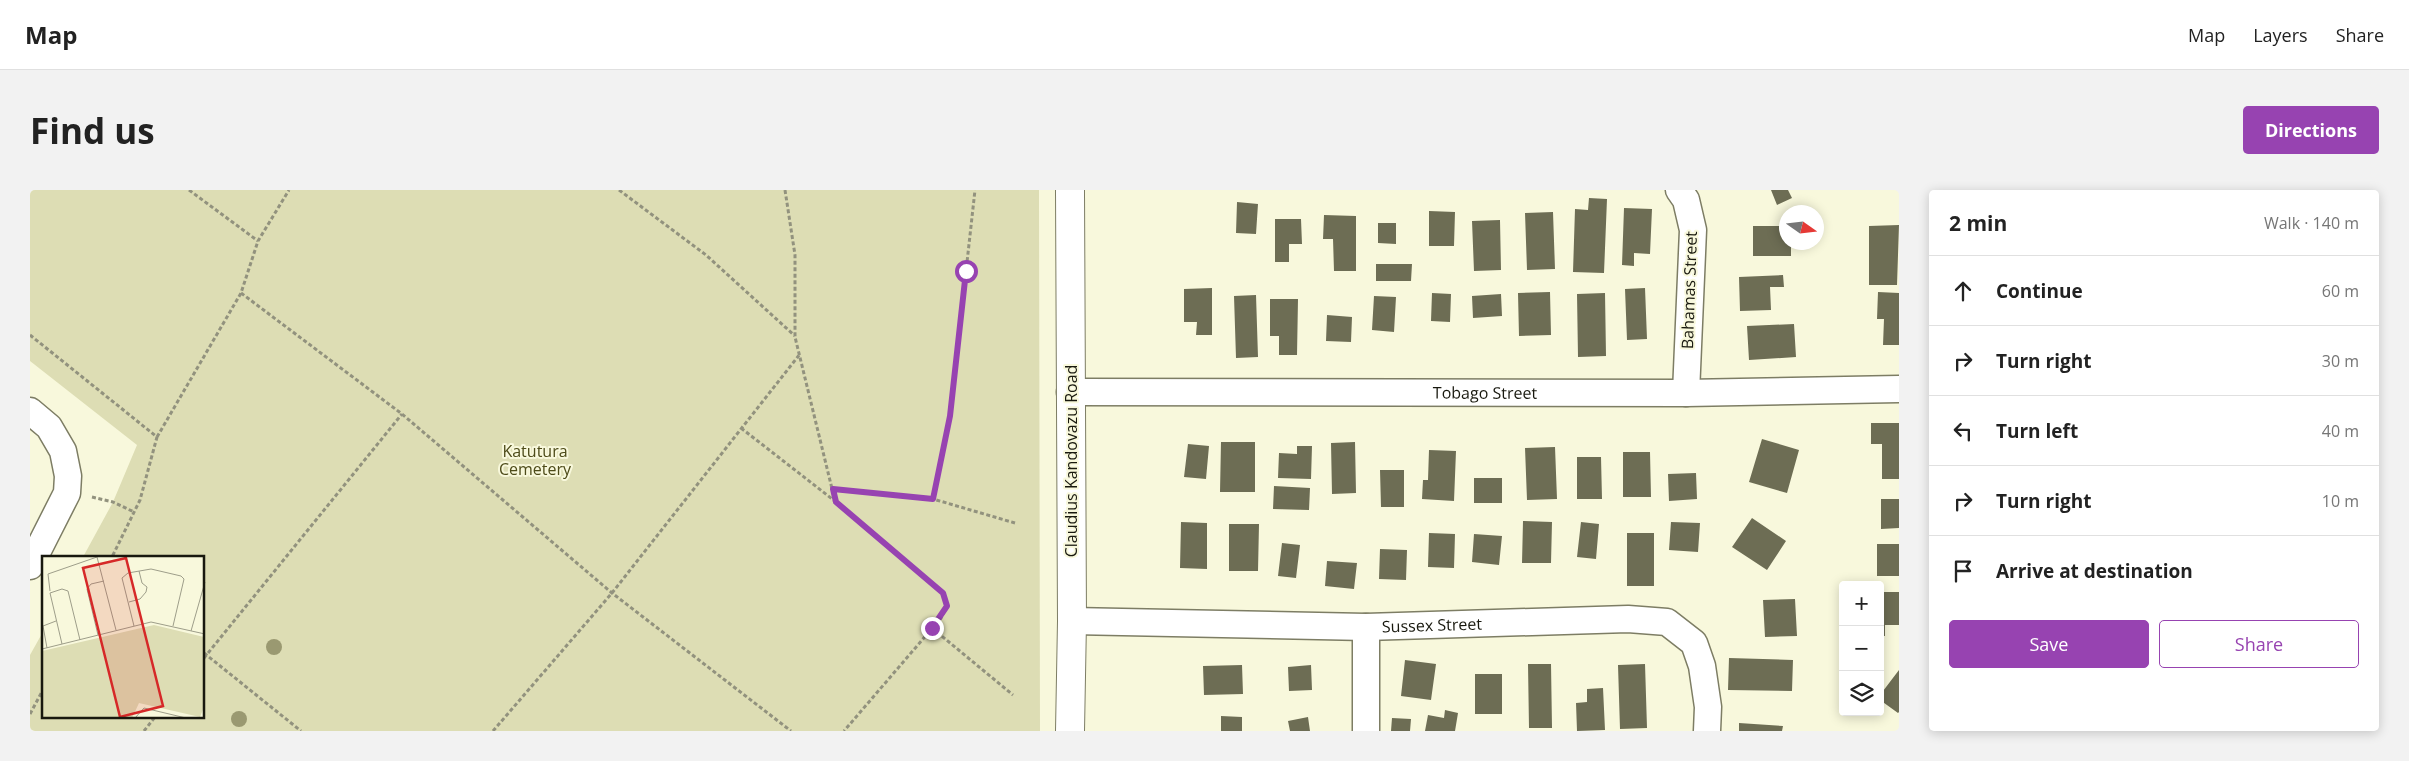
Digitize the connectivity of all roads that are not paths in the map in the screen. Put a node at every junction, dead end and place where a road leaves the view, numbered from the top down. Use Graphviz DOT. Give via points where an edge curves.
graph roads {
  1 [pos="1070,190"];
  2 [pos="1679,190"];
  3 [pos="1899,389"];
  4 [pos="1070,392"];
  5 [pos="1686,393"];
  6 [pos="30,411"];
  7 [pos="30,566"];
  8 [pos="1072,621"];
  9 [pos="1366,627"];
  10 [pos="1070,731"];
  11 [pos="1366,731"];
  12 [pos="1707,731"];
  1 -- 4 [label="street, Claudius Kandovazu Road"];
  2 -- 5 [label="street, Bahamas Street" via="1686,200 1693,230"];
  3 -- 5 [label="street, Tobago Street"];
  4 -- 5 [label="street, Tobago Street"];
  4 -- 8 [label="street, Claudius Kandovazu Road"];
  6 -- 7 [label="street" via="49,427 63,451 68,476 67,493"];
  8 -- 9 [label="street, Sussex Street"];
  8 -- 10 [label="street, Claudius Kandovazu Road"];
  9 -- 11 [label="street"];
  9 -- 12 [label="street, Sussex Street" via="1628,619 1667,622 1694,642 1702,666 1708,707"];
}
